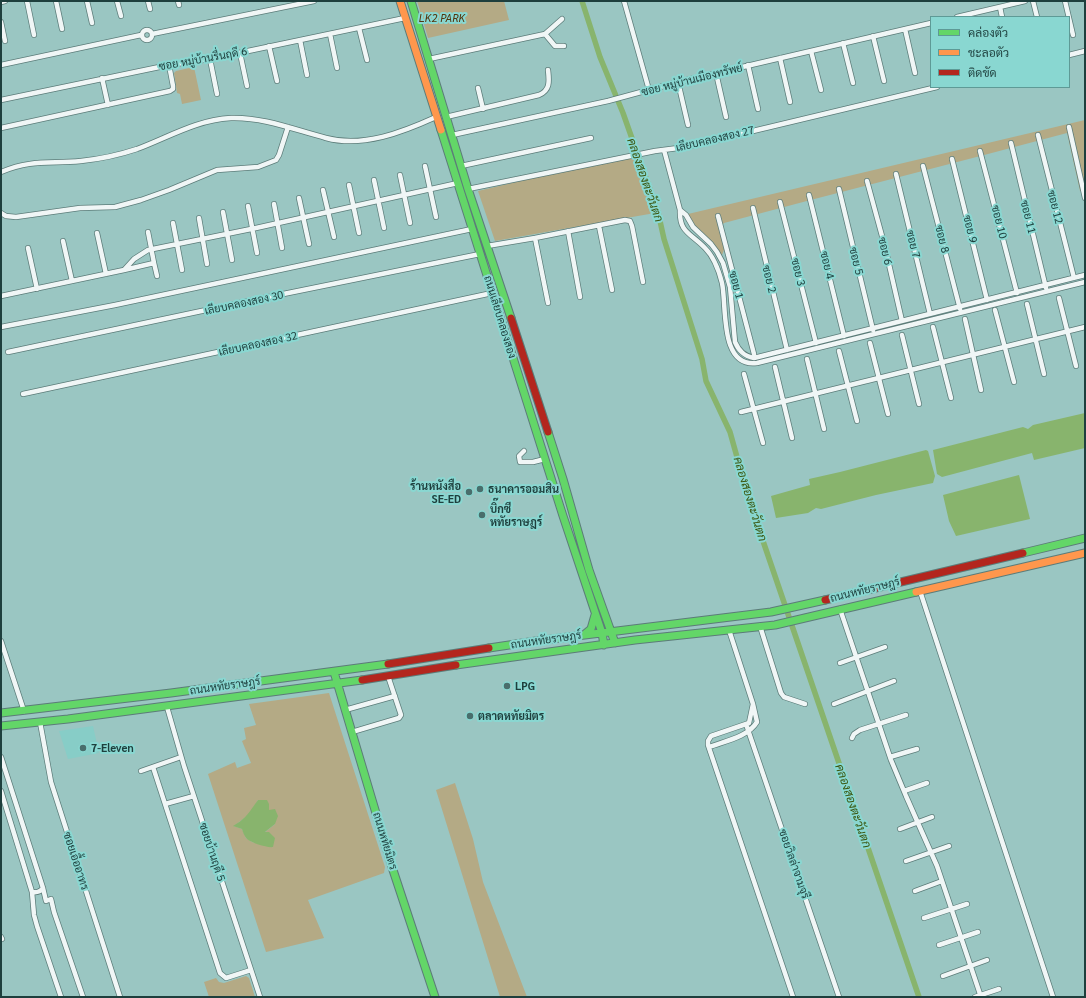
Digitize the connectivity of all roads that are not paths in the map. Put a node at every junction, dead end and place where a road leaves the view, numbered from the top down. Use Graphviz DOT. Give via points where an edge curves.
graph roads {
  1 [pos="5,1"];
  2 [pos="27,1"];
  3 [pos="56,1"];
  4 [pos="87,1"];
  5 [pos="117,1"];
  6 [pos="148,1"];
  7 [pos="314,1"];
  8 [pos="400,1"];
  9 [pos="411,1"];
  10 [pos="624,1"];
  11 [pos="1025,1"];
  12 [pos="1033,1"];
  13 [pos="1065,1"];
  14 [pos="1,2"];
  15 [pos="1000,7"];
  16 [pos="150,9"];
  17 [pos="121,16"];
  18 [pos="968,16"];
  19 [pos="1002,16"];
  20 [pos="1037,16"];
  21 [pos="1069,16"];
  22 [pos="405,18"];
  23 [pos="562,19"];
  24 [pos="1070,20"];
  25 [pos="1,22"];
  26 [pos="92,23"];
  27 [pos="930,23"];
  28 [pos="359,28"];
  29 [pos="62,29"];
  30 [pos="905,29"];
  31 [pos="330,34"];
  32 [pos="545,34"];
  33 [pos="34,35"];
  34 [pos="1074,35"];
  35 [pos="873,36"];
  36 [pos="300,40"];
  37 [pos="5,41"];
  38 [pos="843,43"];
  39 [pos="269,46"];
  40 [pos="564,46"];
  41 [pos="811,50"];
  42 [pos="1085,51"];
  43 [pos="240,52"];
  44 [pos="1070,55"];
  45 [pos="780,58"];
  46 [pos="210,59"];
  47 [pos="429,59"];
  48 [pos="367,60"];
  49 [pos="1,65"];
  50 [pos="169,65"];
  51 [pos="748,65"];
  52 [pos="337,68"];
  53 [pos="548,70"];
  54 [pos="716,73"];
  55 [pos="915,73"];
  56 [pos="307,75"];
  57 [pos="102,78"];
  58 [pos="277,81"];
  59 [pos="884,81"];
  60 [pos="678,82"];
  61 [pos="853,83"];
  62 [pos="247,86"];
  63 [pos="478,88"];
  64 [pos="933,88"];
  65 [pos="649,90"];
  66 [pos="821,90"];
  67 [pos="217,94"];
  68 [pos="1,100"];
  69 [pos="790,102"];
  70 [pos="108,105"];
  71 [pos="483,109"];
  72 [pos="758,109"];
  73 [pos="436,117"];
  74 [pos="446,117"];
  75 [pos="726,117"];
  76 [pos="688,125"];
  77 [pos="288,127"];
  78 [pos="1069,127"];
  79 [pos="1,128"];
  80 [pos="452,135"];
  81 [pos="1038,135"];
  82 [pos="591,138"];
  83 [pos="1011,143"];
  84 [pos="664,150"];
  85 [pos="980,151"];
  86 [pos="952,159"];
  87 [pos="425,166"];
  88 [pos="461,166"];
  89 [pos="924,166"];
  90 [pos="1,172"];
  91 [pos="896,174"];
  92 [pos="400,175"];
  93 [pos="374,180"];
  94 [pos="867,181"];
  95 [pos="458,183"];
  96 [pos="349,185"];
  97 [pos="430,189"];
  98 [pos="468,189"];
  99 [pos="839,189"];
  100 [pos="324,190"];
  101 [pos="404,195"];
  102 [pos="809,195"];
  103 [pos="299,198"];
  104 [pos="1085,198"];
  105 [pos="379,201"];
  106 [pos="780,202"];
  107 [pos="274,204"];
  108 [pos="248,206"];
  109 [pos="354,206"];
  110 [pos="753,208"];
  111 [pos="680,210"];
  112 [pos="223,212"];
  113 [pos="328,212"];
  114 [pos="1,213"];
  115 [pos="718,216"];
  116 [pos="304,217"];
  117 [pos="436,217"];
  118 [pos="199,218"];
  119 [pos="173,223"];
  120 [pos="278,223"];
  121 [pos="410,223"];
  122 [pos="598,226"];
  123 [pos="253,228"];
  124 [pos="384,228"];
  125 [pos="472,229"];
  126 [pos="148,232"];
  127 [pos="568,232"];
  128 [pos="359,233"];
  129 [pos="97,234"];
  130 [pos="228,234"];
  131 [pos="334,237"];
  132 [pos="535,238"];
  133 [pos="202,239"];
  134 [pos="63,241"];
  135 [pos="177,244"];
  136 [pos="309,244"];
  137 [pos="711,244"];
  138 [pos="487,246"];
  139 [pos="28,248"];
  140 [pos="282,248"];
  141 [pos="706,248"];
  142 [pos="151,249"];
  143 [pos="257,253"];
  144 [pos="480,254"];
  145 [pos="232,260"];
  146 [pos="154,263"];
  147 [pos="207,264"];
  148 [pos="124,270"];
  149 [pos="182,270"];
  150 [pos="106,274"];
  151 [pos="1085,275"];
  152 [pos="157,276"];
  153 [pos="1074,278"];
  154 [pos="72,281"];
  155 [pos="643,282"];
  156 [pos="1085,282"];
  157 [pos="736,285"];
  158 [pos="1045,286"];
  159 [pos="730,287"];
  160 [pos="37,289"];
  161 [pos="612,290"];
  162 [pos="1046,292"];
  163 [pos="492,293"];
  164 [pos="723,293"];
  165 [pos="730,293"];
  166 [pos="1016,293"];
  167 [pos="1,296"];
  168 [pos="580,297"];
  169 [pos="1058,298"];
  170 [pos="987,300"];
  171 [pos="548,303"];
  172 [pos="1027,304"];
  173 [pos="959,307"];
  174 [pos="995,310"];
  175 [pos="960,312"];
  176 [pos="930,314"];
  177 [pos="965,319"];
  178 [pos="902,321"];
  179 [pos="1085,326"];
  180 [pos="1,327"];
  181 [pos="933,327"];
  182 [pos="873,328"];
  183 [pos="1067,331"];
  184 [pos="874,334"];
  185 [pos="902,335"];
  186 [pos="844,336"];
  187 [pos="1036,339"];
  188 [pos="816,342"];
  189 [pos="870,343"];
  190 [pos="1004,347"];
  191 [pos="787,350"];
  192 [pos="840,351"];
  193 [pos="8,352"];
  194 [pos="754,354"];
  195 [pos="973,355"];
  196 [pos="807,359"];
  197 [pos="942,362"];
  198 [pos="1076,366"];
  199 [pos="774,367"];
  200 [pos="911,370"];
  201 [pos="744,374"];
  202 [pos="1044,374"];
  203 [pos="879,378"];
  204 [pos="531,380"];
  205 [pos="1014,382"];
  206 [pos="521,384"];
  207 [pos="848,385"];
  208 [pos="981,390"];
  209 [pos="815,393"];
  210 [pos="23,394"];
  211 [pos="951,398"];
  212 [pos="783,401"];
  213 [pos="919,404"];
  214 [pos="752,409"];
  215 [pos="741,412"];
  216 [pos="888,414"];
  217 [pos="857,422"];
  218 [pos="824,429"];
  219 [pos="792,438"];
  220 [pos="762,443"];
  221 [pos="524,451"];
  222 [pos="545,459"];
  223 [pos="1085,538"];
  224 [pos="1085,553"];
  225 [pos="920,591"];
  226 [pos="840,609"];
  227 [pos="595,615"];
  228 [pos="606,618"];
  229 [pos="760,626"];
  230 [pos="729,630"];
  231 [pos="622,631"];
  232 [pos="612,632"];
  233 [pos="602,633"];
  234 [pos="585,634"];
  235 [pos="1,641"];
  236 [pos="614,643"];
  237 [pos="604,645"];
  238 [pos="885,647"];
  239 [pos="857,657"];
  240 [pos="840,663"];
  241 [pos="334,672"];
  242 [pos="388,676"];
  243 [pos="894,681"];
  244 [pos="337,684"];
  245 [pos="868,690"];
  246 [pos="395,696"];
  247 [pos="753,704"];
  248 [pos="805,704"];
  249 [pos="834,704"];
  250 [pos="167,707"];
  251 [pos="345,710"];
  252 [pos="24,711"];
  253 [pos="1,713"];
  254 [pos="906,715"];
  255 [pos="40,722"];
  256 [pos="746,724"];
  257 [pos="879,724"];
  258 [pos="1,726"];
  259 [pos="749,731"];
  260 [pos="352,732"];
  261 [pos="852,738"];
  262 [pos="708,747"];
  263 [pos="917,748"];
  264 [pos="1,757"];
  265 [pos="181,757"];
  266 [pos="890,758"];
  267 [pos="153,767"];
  268 [pos="141,771"];
  269 [pos="927,783"];
  270 [pos="1,791"];
  271 [pos="904,791"];
  272 [pos="194,796"];
  273 [pos="165,804"];
  274 [pos="932,817"];
  275 [pos="917,823"];
  276 [pos="23,827"];
  277 [pos="900,829"];
  278 [pos="14,831"];
  279 [pos="949,846"];
  280 [pos="931,852"];
  281 [pos="906,861"];
  282 [pos="942,881"];
  283 [pos="43,888"];
  284 [pos="915,891"];
  285 [pos="32,892"];
  286 [pos="967,904"];
  287 [pos="952,909"];
  288 [pos="924,918"];
  289 [pos="978,932"];
  290 [pos="961,937"];
  291 [pos="939,945"];
  292 [pos="987,960"];
  293 [pos="970,967"];
  294 [pos="251,970"];
  295 [pos="943,976"];
  296 [pos="999,989"];
  297 [pos="979,996"];
  298 [pos="61,997"];
  299 [pos="84,997"];
  300 [pos="120,997"];
  301 [pos="260,997"];
  302 [pos="435,997"];
  303 [pos="793,997"];
  304 [pos="839,997"];
  305 [pos="1053,997"];
  1 -- 14 [label="street"];
  2 -- 33 [label="street"];
  3 -- 29 [label="street"];
  4 -- 26 [label="street"];
  5 -- 17 [label="street"];
  6 -- 16 [label="street"];
  7 -- 49 [label="street" via="152,34 147,30 143,31 142,36"];
  8 -- 22 [label="main road, ถนนเลียบคลองสอง"];
  9 -- 47 [label="main road, ถนนเลียบคลองสอง"];
  10 -- 65 [label="street"];
  11 -- 15 [label="street"];
  12 -- 20 [label="street"];
  13 -- 21 [label="street"];
  15 -- 18 [label="street"];
  15 -- 19 [label="street"];
  22 -- 28 [label="street, ซอย หมู่บ้านรื่นฤดี 6"];
  22 -- 73 [label="main road, ถนนเลียบคลองสอง"];
  23 -- 32 [label="street"];
  24 -- 34 [label="street"];
  25 -- 37 [label="street"];
  27 -- 30 [label="street, ซอย หมู่บ้านเมืองทรัพย์"];
  28 -- 31 [label="street, ซอย หมู่บ้านรื่นฤดี 6"];
  28 -- 48 [label="street"];
  30 -- 35 [label="street, ซอย หมู่บ้านเมืองทรัพย์"];
  30 -- 55 [label="street"];
  31 -- 36 [label="street, ซอย หมู่บ้านรื่นฤดี 6"];
  31 -- 52 [label="street"];
  32 -- 40 [label="street" via="555,46"];
  32 -- 47 [label="street"];
  35 -- 38 [label="street, ซอย หมู่บ้านเมืองทรัพย์"];
  35 -- 59 [label="street"];
  36 -- 39 [label="street, ซอย หมู่บ้านรื่นฤดี 6"];
  36 -- 56 [label="street"];
  38 -- 41 [label="street, ซอย หมู่บ้านเมืองทรัพย์"];
  38 -- 61 [label="street"];
  39 -- 43 [label="street, ซอย หมู่บ้านรื่นฤดี 6"];
  39 -- 58 [label="street"];
  41 -- 45 [label="street, ซอย หมู่บ้านเมืองทรัพย์"];
  41 -- 66 [label="street"];
  42 -- 44 [label="street"];
  43 -- 46 [label="street, ซอย หมู่บ้านรื่นฤดี 6"];
  43 -- 62 [label="street"];
  45 -- 51 [label="street, ซอย หมู่บ้านเมืองทรัพย์"];
  45 -- 69 [label="street"];
  46 -- 50 [label="street, ซอย หมู่บ้านรื่นฤดี 6"];
  46 -- 67 [label="street"];
  47 -- 74 [label="main road, ถนนเลียบคลองสอง"];
  50 -- 57 [label="street, ซอย หมู่บ้านรื่นฤดี 6"];
  50 -- 70 [label="street" via="173,86 171,90"];
  51 -- 54 [label="street, ซอย หมู่บ้านเมืองทรัพย์"];
  51 -- 72 [label="street"];
  53 -- 71 [label="street" via="549,84 544,93"];
  54 -- 60 [label="street, ซอย หมู่บ้านเมืองทรัพย์"];
  54 -- 75 [label="street"];
  57 -- 68 [label="street, ซอย หมู่บ้านรื่นฤดี 6"];
  57 -- 70 [label="street"];
  60 -- 65 [label="street, ซอย หมู่บ้านเมืองทรัพย์"];
  60 -- 76 [label="street"];
  63 -- 71 [label="street"];
  64 -- 84 [label="street, เลียบคลองสอง 27" via="686,147"];
  65 -- 80 [label="street, ซอย หมู่บ้านเมืองทรัพย์"];
  70 -- 79 [label="street"];
  71 -- 74 [label="street"];
  73 -- 77 [label="street" via="376,139 362,140 344,141"];
  73 -- 95 [label="main road, ถนนเลียบคลองสอง"];
  74 -- 80 [label="main road, ถนนเลียบคลองสอง"];
  77 -- 90 [label="street" via="245,119 219,120 190,126 122,153 81,161 29,163"];
  77 -- 114 [label="street" via="276,160 258,167 217,170 157,195 115,207 80,208 16,217"];
  78 -- 104 [label="street"];
  80 -- 88 [label="main road, ถนนเลียบคลองสอง"];
  81 -- 153 [label="street, ซอย 12"];
  82 -- 88 [label="street"];
  83 -- 158 [label="street, ซอย 11"];
  84 -- 98 [label="street, เลียบคลองสอง 27"];
  84 -- 111 [label="street"];
  85 -- 166 [label="street, ซอย 10"];
  86 -- 170 [label="street, ซอย 9"];
  87 -- 97 [label="street"];
  88 -- 98 [label="main road, ถนนเลียบคลองสอง"];
  89 -- 173 [label="street, ซอย 8"];
  91 -- 176 [label="street, ซอย 7"];
  92 -- 101 [label="street"];
  93 -- 105 [label="street"];
  94 -- 178 [label="street, ซอย 6"];
  95 -- 97 [label="street"];
  95 -- 125 [label="main road, ถนนเลียบคลองสอง"];
  96 -- 109 [label="street"];
  97 -- 101 [label="street"];
  97 -- 117 [label="street"];
  98 -- 138 [label="main road, ถนนเลียบคลองสอง"];
  99 -- 182 [label="street, ซอย 5"];
  100 -- 113 [label="street"];
  101 -- 105 [label="street"];
  101 -- 121 [label="street"];
  102 -- 186 [label="street, ซอย 4"];
  103 -- 116 [label="street"];
  105 -- 109 [label="street"];
  105 -- 124 [label="street"];
  106 -- 188 [label="street, ซอย 3"];
  107 -- 120 [label="street"];
  108 -- 123 [label="street"];
  109 -- 113 [label="street"];
  109 -- 128 [label="street"];
  110 -- 191 [label="street, ซอย 2"];
  111 -- 137 [label="street" via="686,215 692,227"];
  111 -- 141 [label="street" via="684,229"];
  112 -- 130 [label="street"];
  113 -- 116 [label="street"];
  113 -- 131 [label="street"];
  115 -- 157 [label="street, ซอย 1"];
  116 -- 120 [label="street"];
  116 -- 136 [label="street"];
  118 -- 133 [label="street"];
  119 -- 135 [label="street"];
  120 -- 123 [label="street"];
  120 -- 140 [label="street"];
  122 -- 127 [label="street"];
  122 -- 155 [label="street" via="630,221"];
  122 -- 161 [label="street"];
  123 -- 130 [label="street"];
  123 -- 143 [label="street"];
  125 -- 144 [label="main road, ถนนเลียบคลองสอง"];
  125 -- 180 [label="street"];
  126 -- 142 [label="street"];
  127 -- 132 [label="street"];
  127 -- 168 [label="street"];
  129 -- 150 [label="street"];
  130 -- 133 [label="street"];
  130 -- 145 [label="street"];
  132 -- 138 [label="street"];
  132 -- 171 [label="street"];
  133 -- 135 [label="street"];
  133 -- 147 [label="street"];
  134 -- 154 [label="street"];
  135 -- 142 [label="street"];
  135 -- 149 [label="street"];
  137 -- 141 [label="street"];
  137 -- 159 [label="street" via="723,263"];
  138 -- 204 [label="main road, ถนนเลียบคลองสอง"];
  139 -- 160 [label="street"];
  141 -- 164 [label="street" via="718,270"];
  142 -- 146 [label="street"];
  142 -- 148 [label="street" via="134,259"];
  144 -- 163 [label="main road, ถนนเลียบคลองสอง"];
  144 -- 193 [label="street, เลียบคลองสอง 30"];
  146 -- 148 [label="street"];
  146 -- 152 [label="street"];
  148 -- 150 [label="street"];
  150 -- 154 [label="street"];
  151 -- 153 [label="street"];
  153 -- 158 [label="street"];
  154 -- 160 [label="street"];
  156 -- 162 [label="street"];
  157 -- 159 [label="street"];
  157 -- 194 [label="street, ซอย 1"];
  158 -- 162 [label="street, ซอย 11"];
  158 -- 166 [label="street"];
  159 -- 165 [label="street"];
  160 -- 167 [label="street"];
  162 -- 175 [label="street"];
  163 -- 206 [label="main road, ถนนเลียบคลองสอง"];
  163 -- 210 [label="street, เลียบคลองสอง 32"];
  164 -- 165 [label="street"];
  164 -- 184 [label="street" via="726,329 732,350 735,355 750,363"];
  165 -- 191 [label="street" via="735,342 739,350 754,358"];
  166 -- 170 [label="street"];
  169 -- 183 [label="street"];
  170 -- 173 [label="street"];
  172 -- 187 [label="street"];
  173 -- 175 [label="street, ซอย 8"];
  173 -- 176 [label="street"];
  174 -- 190 [label="street"];
  175 -- 184 [label="street"];
  176 -- 178 [label="street"];
  177 -- 195 [label="street"];
  178 -- 182 [label="street"];
  179 -- 183 [label="street"];
  181 -- 197 [label="street"];
  182 -- 184 [label="street, ซอย 5"];
  182 -- 186 [label="street"];
  183 -- 187 [label="street"];
  183 -- 198 [label="street"];
  185 -- 200 [label="street"];
  186 -- 188 [label="street"];
  187 -- 190 [label="street"];
  187 -- 202 [label="street"];
  188 -- 191 [label="street"];
  189 -- 203 [label="street"];
  190 -- 195 [label="street"];
  190 -- 205 [label="street"];
  192 -- 207 [label="street"];
  195 -- 197 [label="street"];
  195 -- 208 [label="street"];
  196 -- 209 [label="street"];
  197 -- 200 [label="street"];
  197 -- 211 [label="street"];
  199 -- 212 [label="street"];
  200 -- 203 [label="street"];
  200 -- 213 [label="street"];
  201 -- 214 [label="street"];
  203 -- 207 [label="street"];
  203 -- 216 [label="street"];
  204 -- 206 [label="main road"];
  204 -- 228 [label="main road, ถนนเลียบคลองสอง"];
  206 -- 222 [label="main road, ถนนเลียบคลองสอง"];
  207 -- 209 [label="street"];
  207 -- 217 [label="street"];
  209 -- 212 [label="street"];
  209 -- 218 [label="street"];
  212 -- 214 [label="street"];
  212 -- 219 [label="street"];
  214 -- 215 [label="street"];
  214 -- 220 [label="street"];
  221 -- 222 [label="street" via="520,453 520,462"];
  222 -- 227 [label="main road, ถนนเลียบคลองสอง"];
  223 -- 231 [label="main road, ถนนหทัยราษฎร์" via="771,612"];
  224 -- 225 [label="main road, ถนนหทัยราษฎร์"];
  225 -- 226 [label="main road, ถนนหทัยราษฎร์"];
  225 -- 305 [label="street"];
  226 -- 229 [label="main road, ถนนหทัยราษฎร์" via="775,625"];
  226 -- 239 [label="street"];
  227 -- 233 [label="main road, ถนนเลียบคลองสอง"];
  227 -- 234 [label="main road" via="591,629"];
  228 -- 231 [label="main road"];
  228 -- 232 [label="main road, ถนนเลียบคลองสอง"];
  229 -- 230 [label="main road, ถนนหทัยราษฎร์"];
  229 -- 248 [label="street" via="784,697"];
  230 -- 236 [label="main road, ถนนหทัยราษฎร์"];
  230 -- 247 [label="street"];
  231 -- 232 [label="main road, ถนนหทัยราษฎร์"];
  232 -- 233 [label="main road, ถนนหทัยราษฎร์"];
  232 -- 236 [label="main road, ถนนเลียบคลองสอง"];
  233 -- 234 [label="main road, ถนนหทัยราษฎร์"];
  233 -- 237 [label="main road, ถนนเลียบคลองสอง"];
  234 -- 241 [label="main road, ถนนหทัยราษฎร์"];
  235 -- 252 [label="street"];
  236 -- 237 [label="main road, ถนนหทัยราษฎร์"];
  237 -- 242 [label="main road, ถนนหทัยราษฎร์"];
  238 -- 239 [label="street"];
  239 -- 240 [label="street"];
  239 -- 245 [label="street"];
  241 -- 244 [label="main road, ถนนหทัยมิตร"];
  241 -- 252 [label="main road, ถนนหทัยราษฎร์"];
  242 -- 244 [label="main road, ถนนหทัยราษฎร์"];
  242 -- 246 [label="street"];
  243 -- 245 [label="street"];
  244 -- 250 [label="main road, ถนนหทัยราษฎร์"];
  244 -- 251 [label="main road, ถนนหทัยมิตร"];
  245 -- 249 [label="street"];
  245 -- 257 [label="street"];
  246 -- 251 [label="street"];
  246 -- 260 [label="street" via="401,715 398,718"];
  247 -- 256 [label="street" via="750,721"];
  247 -- 259 [label="street" via="756,722"];
  250 -- 255 [label="main road, ถนนหทัยราษฎร์"];
  250 -- 265 [label="street, ซอยบ้านฤดี 5"];
  251 -- 260 [label="main road, ถนนหทัยมิตร"];
  252 -- 253 [label="main road, ถนนหทัยราษฎร์"];
  254 -- 257 [label="street"];
  255 -- 258 [label="main road, ถนนหทัยราษฎร์"];
  255 -- 300 [label="street, ซอยเอื้ออาทร" via="50,782"];
  256 -- 259 [label="street, ซอยวิลล่าจามจุรี"];
  256 -- 262 [label="street" via="712,736 708,741"];
  257 -- 261 [label="street" via="860,730"];
  257 -- 266 [label="street"];
  259 -- 262 [label="street"];
  259 -- 304 [label="street, ซอยวิลล่าจามจุรี"];
  260 -- 302 [label="main road, ถนนหทัยมิตร"];
  262 -- 303 [label="street"];
  263 -- 266 [label="street"];
  264 -- 276 [label="street"];
  265 -- 267 [label="street"];
  265 -- 272 [label="street, ซอยบ้านฤดี 5"];
  266 -- 271 [label="street"];
  267 -- 268 [label="street"];
  267 -- 273 [label="street"];
  269 -- 271 [label="street"];
  270 -- 278 [label="street"];
  271 -- 275 [label="street"];
  272 -- 273 [label="street"];
  272 -- 294 [label="street, ซอยบ้านฤดี 5"];
  273 -- 294 [label="street" via="220,973 226,978"];
  274 -- 275 [label="street"];
  275 -- 277 [label="street"];
  275 -- 280 [label="street"];
  276 -- 278 [label="street"];
  276 -- 283 [label="street"];
  278 -- 285 [label="street"];
  279 -- 280 [label="street"];
  280 -- 281 [label="street"];
  280 -- 282 [label="street"];
  282 -- 284 [label="street"];
  282 -- 287 [label="street"];
  283 -- 285 [label="street" via="41,891"];
  283 -- 299 [label="street" via="46,902 51,899"];
  285 -- 298 [label="street" via="36,921"];
  286 -- 287 [label="street"];
  287 -- 288 [label="street"];
  287 -- 290 [label="street"];
  289 -- 290 [label="street"];
  290 -- 291 [label="street"];
  290 -- 293 [label="street"];
  292 -- 293 [label="street"];
  293 -- 295 [label="street"];
  293 -- 297 [label="street"];
  294 -- 301 [label="street, ซอยบ้านฤดี 5"];
  296 -- 297 [label="street"];
}
